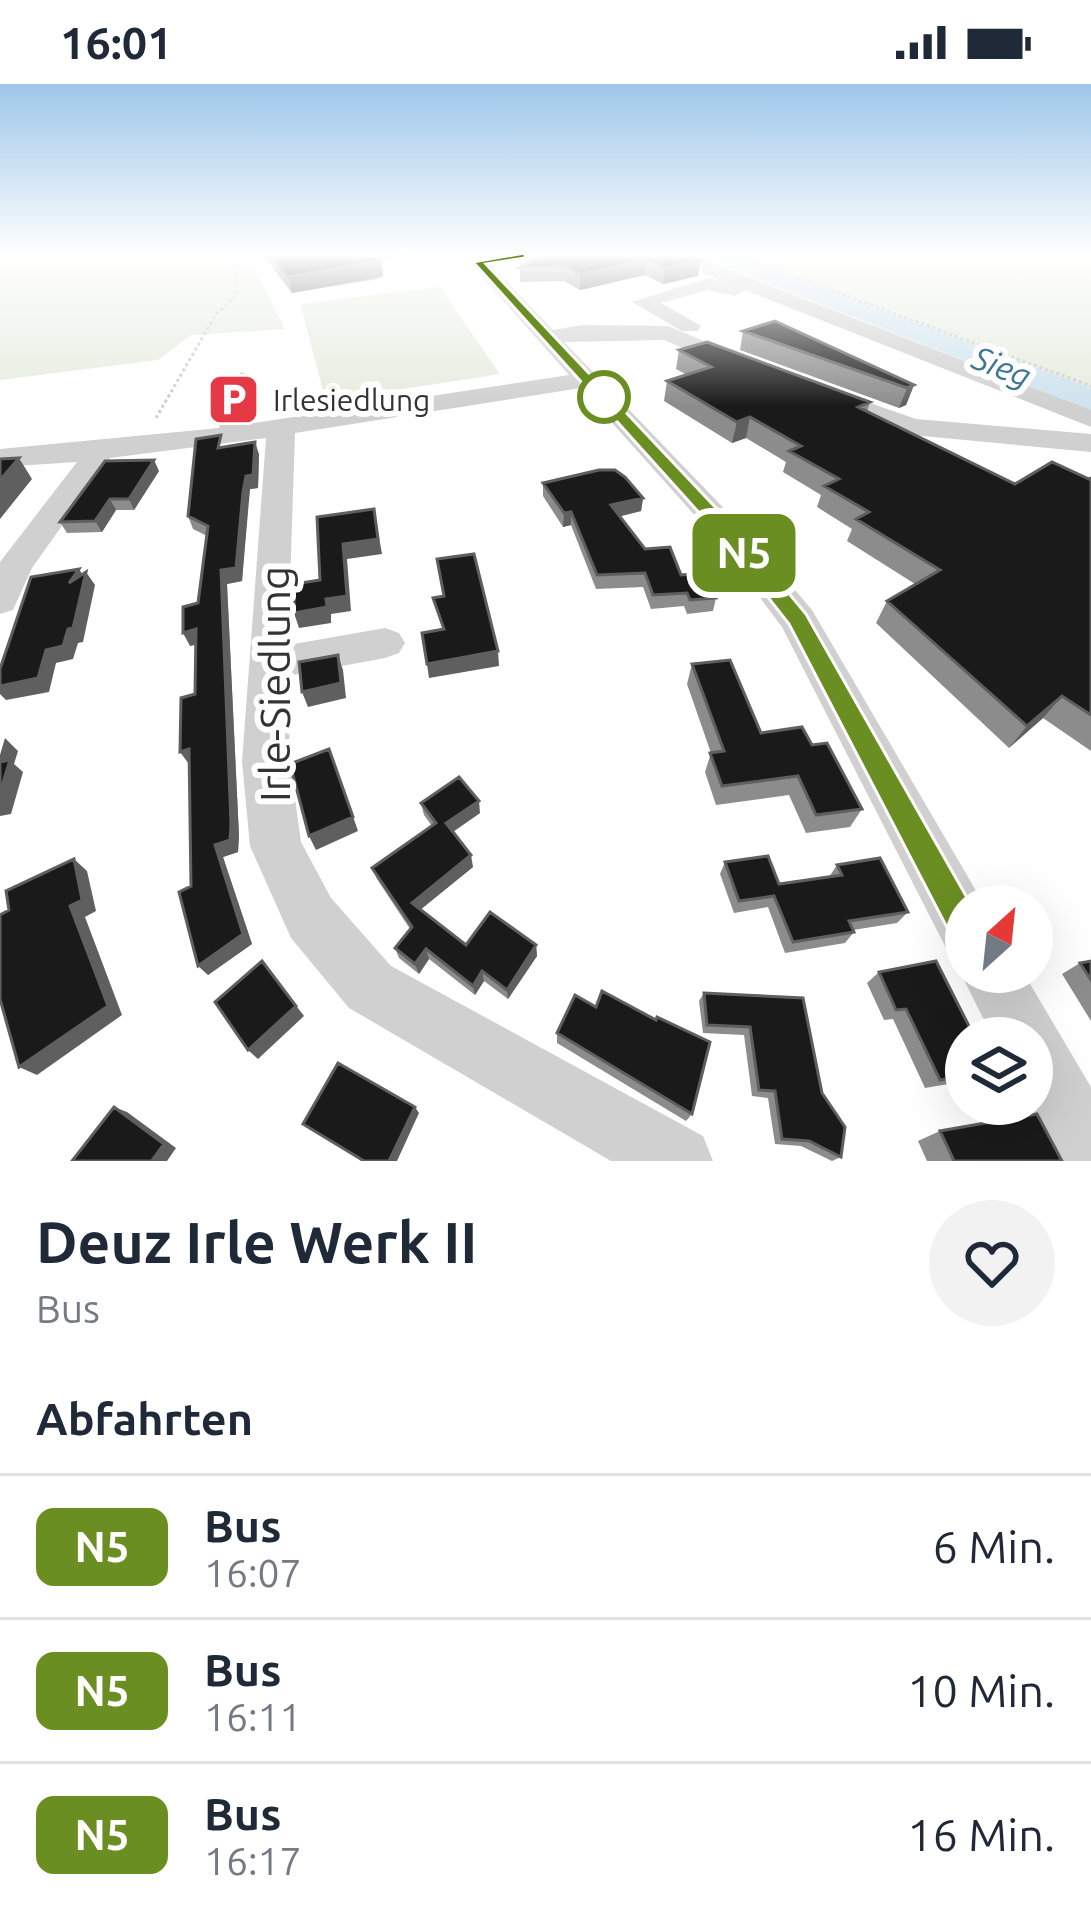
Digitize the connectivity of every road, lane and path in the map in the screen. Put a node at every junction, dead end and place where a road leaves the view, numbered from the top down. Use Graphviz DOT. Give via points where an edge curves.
graph roads {
  1 [pos="226,305"];
  2 [pos="517,305"];
  3 [pos="648,305"];
  4 [pos="768,305"];
  5 [pos="800,305"];
  6 [pos="872,305"];
  7 [pos="790,320"];
  8 [pos="546,338"];
  9 [pos="730,344"];
  10 [pos="761,372"];
  11 [pos="242,379"];
  12 [pos="588,380"];
  13 [pos="1091,386"];
  14 [pos="804,388"];
  15 [pos="1091,419"];
  16 [pos="256,434"];
  17 [pos="1091,443"];
  18 [pos="114,452"];
  19 [pos="0,458"];
  20 [pos="0,601"];
  21 [pos="385,643"];
  22 [pos="267,664"];
  23 [pos="945,890"];
  24 [pos="1053,1085"];
  25 [pos="1091,1154"];
  26 [pos="678,1161"];
  1 -- 18 [label="path" via="160,413"];
  2 -- 8 [label="street"];
  3 -- 9 [label="street"];
  4 -- 7 [label="street"];
  5 -- 15 [label="street"];
  6 -- 13 [label="path"];
  8 -- 9 [label="street" via="668,333"];
  8 -- 12 [label="street"];
  9 -- 10 [label="street"];
  11 -- 16 [label="street, Irle-Siedlung"];
  12 -- 16 [label="street"];
  12 -- 23 [label="street" via="798,620"];
  14 -- 17 [label="street" via="912,428"];
  16 -- 18 [label="street"];
  16 -- 22 [label="street, Irle-Siedlung"];
  18 -- 19 [label="street"];
  18 -- 20 [label="street" via="15,566"];
  21 -- 22 [label="street"];
  22 -- 26 [label="street, Irle-Siedlung" via="266,762 277,846 311,918 370,987"];
  24 -- 25 [label="street"];
}
